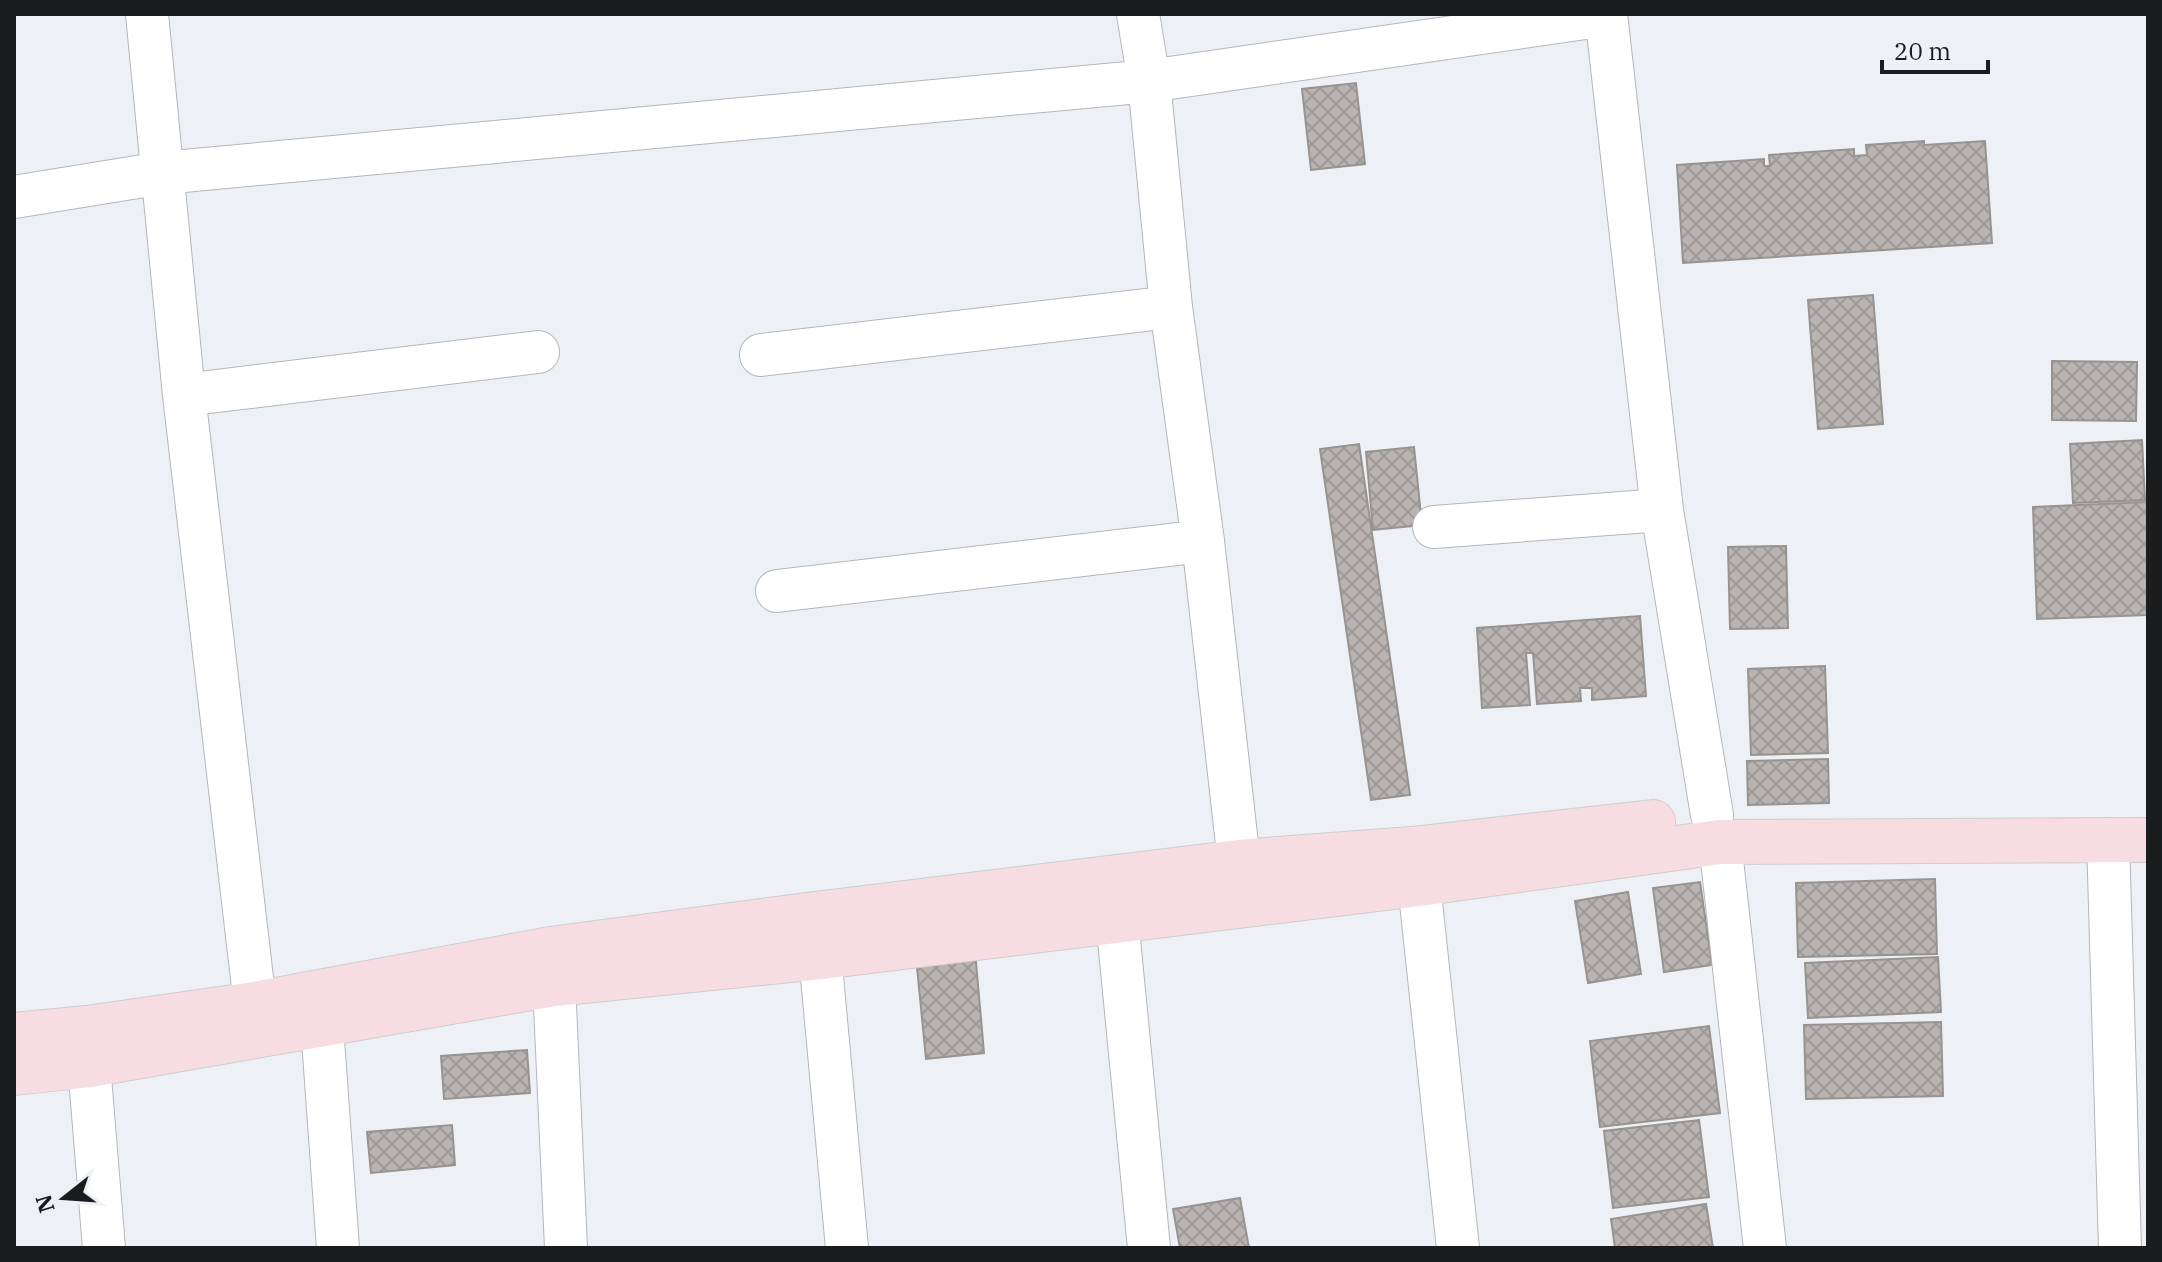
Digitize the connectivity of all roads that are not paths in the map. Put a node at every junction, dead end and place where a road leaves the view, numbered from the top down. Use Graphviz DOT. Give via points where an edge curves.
graph roads {
  1 [pos="147,14"];
  2 [pos="1138,14"];
  3 [pos="1606,14"];
  4 [pos="1149,81"];
  5 [pos="162,173"];
  6 [pos="14,197"];
  7 [pos="1171,307"];
  8 [pos="538,352"];
  9 [pos="761,355"];
  10 [pos="184,395"];
  11 [pos="1662,510"];
  12 [pos="1434,527"];
  13 [pos="1203,541"];
  14 [pos="777,591"];
  15 [pos="2148,811"];
  16 [pos="1716,829"];
  17 [pos="2128,840"];
  18 [pos="1239,862"];
  19 [pos="1419,884"];
  20 [pos="816,914"];
  21 [pos="1117,919"];
  22 [pos="820,957"];
  23 [pos="554,984"];
  24 [pos="255,1004"];
  25 [pos="322,1026"];
  26 [pos="14,1035"];
  27 [pos="89,1065"];
  28 [pos="14,1073"];
  29 [pos="104,1248"];
  30 [pos="338,1248"];
  31 [pos="566,1248"];
  32 [pos="847,1248"];
  33 [pos="1149,1248"];
  34 [pos="1458,1248"];
  35 [pos="1765,1248"];
  36 [pos="2120,1248"];
  1 -- 5 [label="street"];
  2 -- 4 [label="street"];
  3 -- 4 [label="street"];
  3 -- 11 [label="street"];
  4 -- 5 [label="street"];
  4 -- 7 [label="street"];
  5 -- 6 [label="street"];
  5 -- 10 [label="street"];
  7 -- 9 [label="street"];
  7 -- 13 [label="street"];
  8 -- 10 [label="street"];
  10 -- 24 [label="street"];
  11 -- 12 [label="street"];
  11 -- 16 [label="street"];
  13 -- 14 [label="street"];
  13 -- 18 [label="street"];
  15 -- 16 [label="main road"];
  16 -- 17 [label="main road"];
  16 -- 18 [label="main road"];
  16 -- 19 [label="main road"];
  16 -- 35 [label="street"];
  17 -- 36 [label="street"];
  18 -- 20 [label="main road"];
  19 -- 21 [label="main road"];
  19 -- 34 [label="street"];
  20 -- 22 [label="street"];
  20 -- 24 [label="main road" via="551,949"];
  21 -- 22 [label="main road"];
  21 -- 33 [label="street"];
  22 -- 23 [label="main road"];
  22 -- 32 [label="street"];
  23 -- 25 [label="main road"];
  23 -- 31 [label="street"];
  24 -- 26 [label="main road"];
  25 -- 27 [label="main road"];
  25 -- 30 [label="street"];
  27 -- 28 [label="main road"];
  27 -- 29 [label="street"];
}
